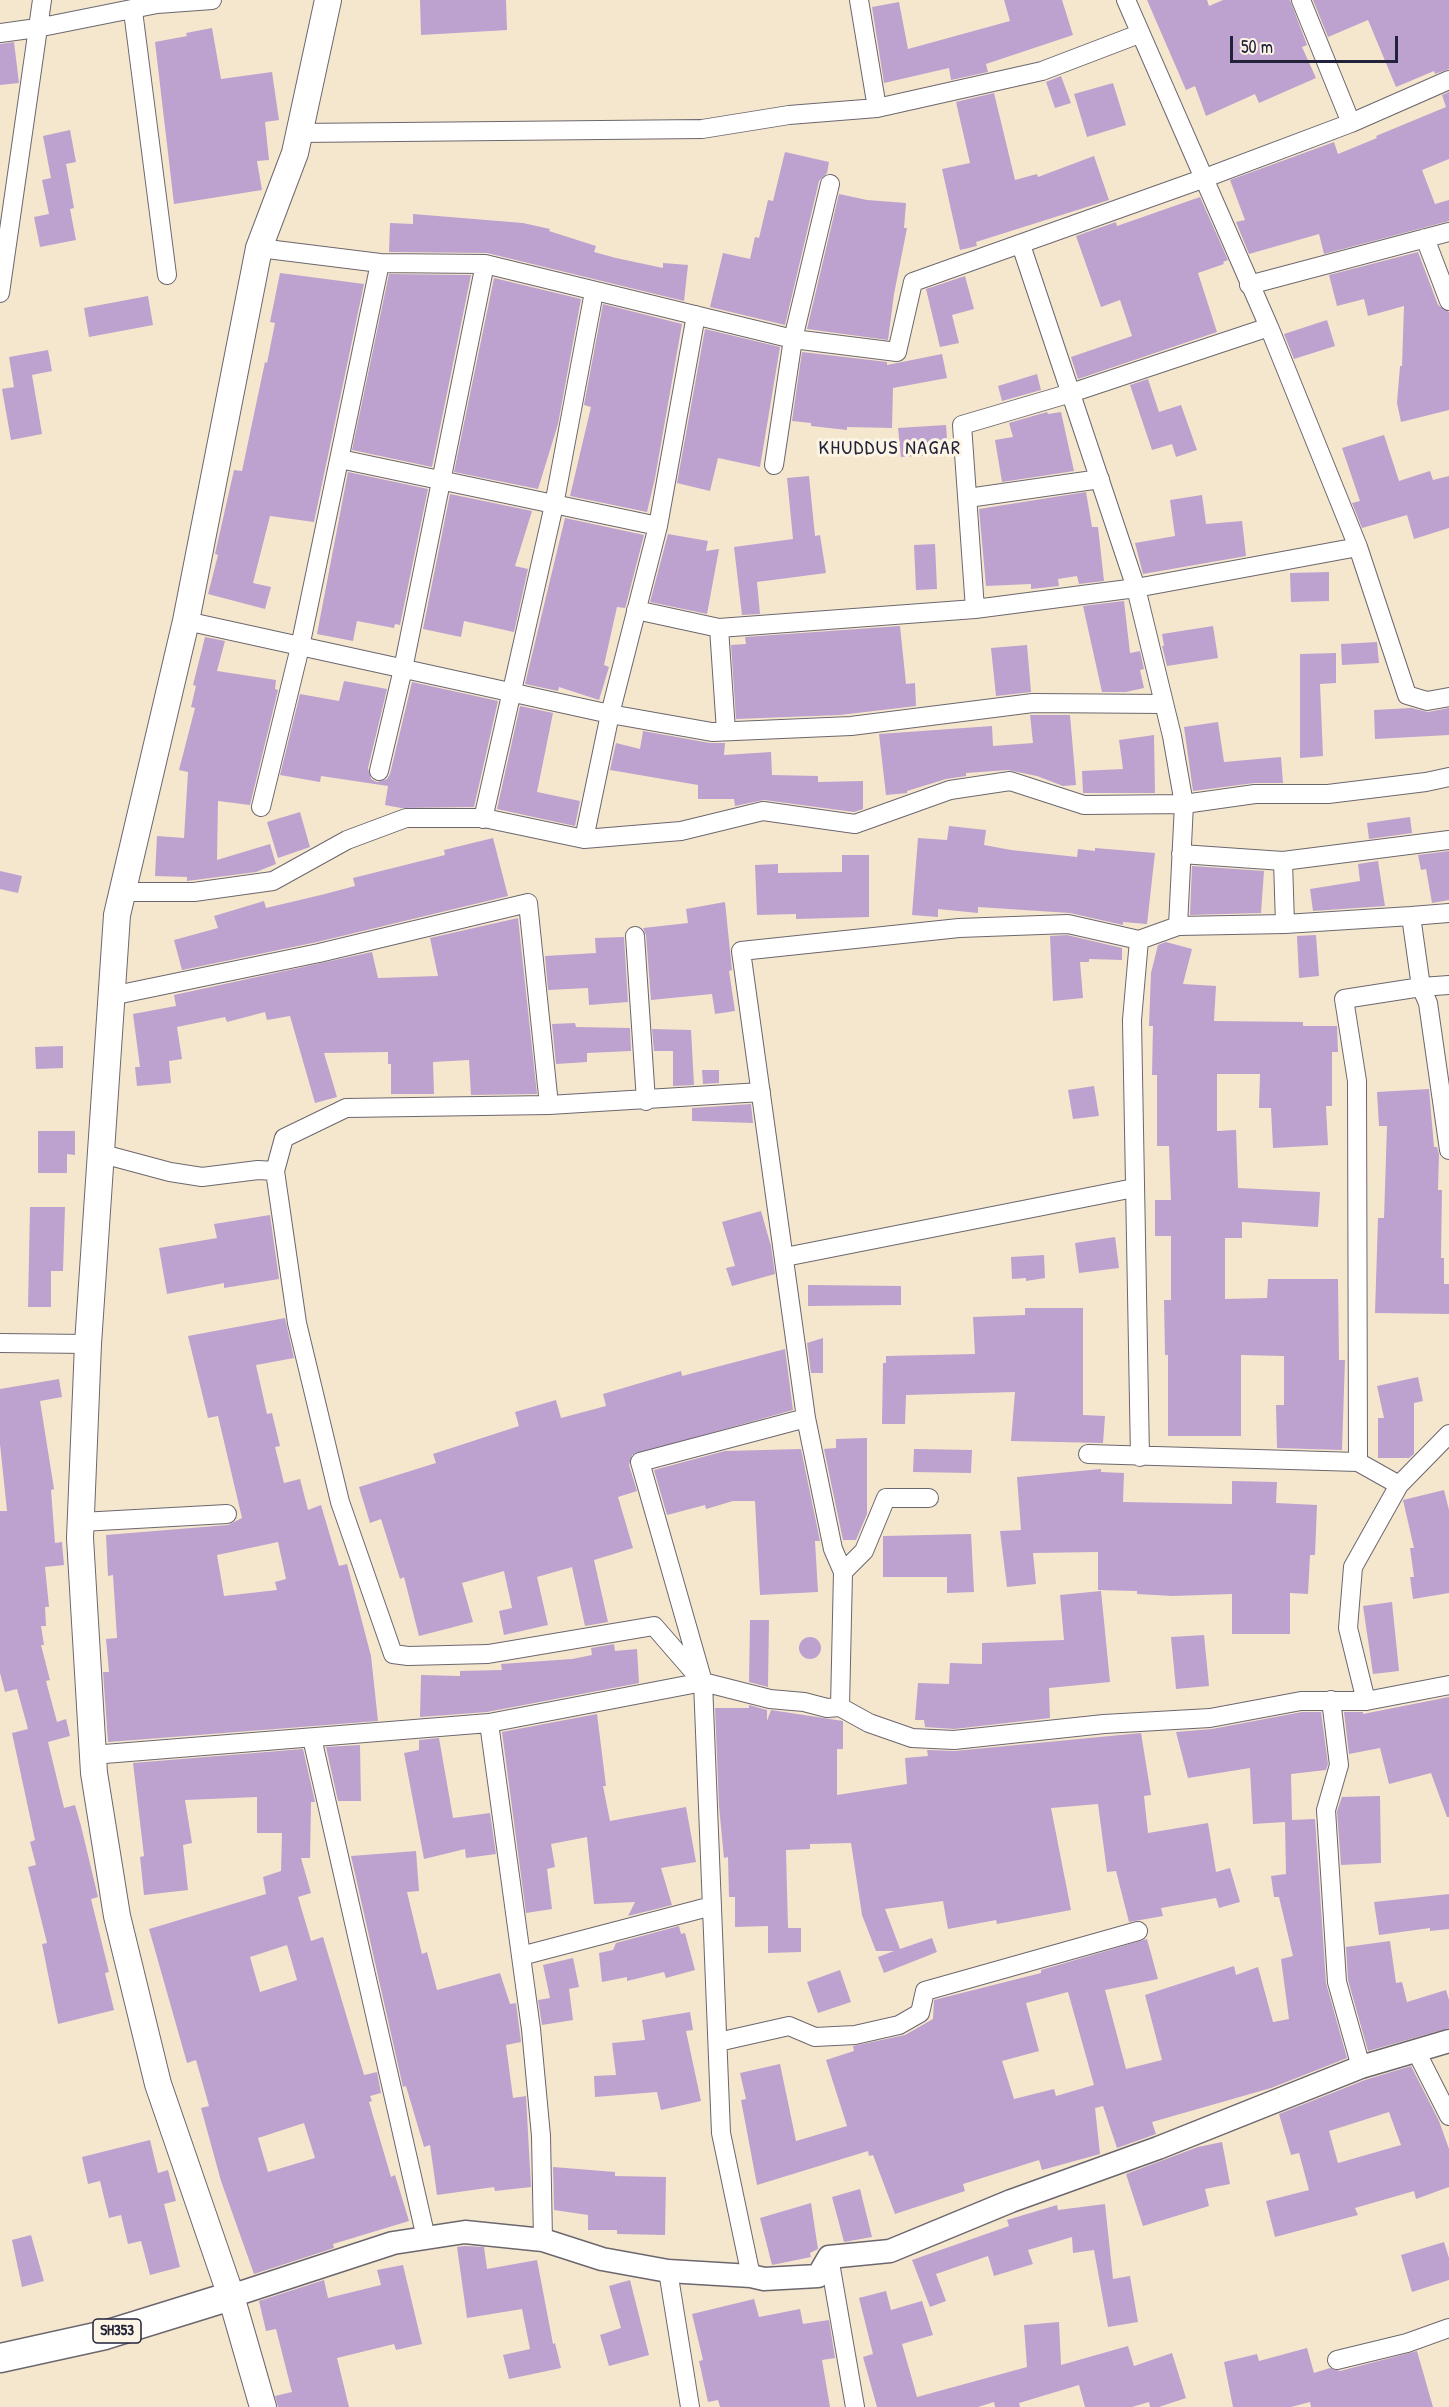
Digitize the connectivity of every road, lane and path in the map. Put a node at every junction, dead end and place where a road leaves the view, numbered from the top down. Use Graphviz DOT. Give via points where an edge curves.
graph roads {
  1 [pos="42,0"];
  2 [pos="212,0"];
  3 [pos="328,0"];
  4 [pos="859,0"];
  5 [pos="1126,0"];
  6 [pos="1301,0"];
  7 [pos="157,2"];
  8 [pos="133,11"];
  9 [pos="37,28"];
  10 [pos="0,33"];
  11 [pos="1139,34"];
  12 [pos="1449,80"];
  13 [pos="877,108"];
  14 [pos="1351,123"];
  15 [pos="299,133"];
  16 [pos="1205,178"];
  17 [pos="830,184"];
  18 [pos="1449,232"];
  19 [pos="1425,238"];
  20 [pos="1021,245"];
  21 [pos="259,248"];
  22 [pos="380,263"];
  23 [pos="485,264"];
  24 [pos="167,275"];
  25 [pos="1249,285"];
  26 [pos="594,292"];
  27 [pos="0,294"];
  28 [pos="1449,300"];
  29 [pos="696,315"];
  30 [pos="1269,327"];
  31 [pos="793,339"];
  32 [pos="1071,393"];
  33 [pos="340,459"];
  34 [pos="774,465"];
  35 [pos="1100,479"];
  36 [pos="442,480"];
  37 [pos="968,498"];
  38 [pos="554,505"];
  39 [pos="658,526"];
  40 [pos="1358,547"];
  41 [pos="1136,588"];
  42 [pos="975,609"];
  43 [pos="636,610"];
  44 [pos="186,621"];
  45 [pos="719,628"];
  46 [pos="300,647"];
  47 [pos="403,669"];
  48 [pos="512,691"];
  49 [pos="1449,697"];
  50 [pos="1163,704"];
  51 [pos="610,714"];
  52 [pos="726,731"];
  53 [pos="379,771"];
  54 [pos="1449,777"];
  55 [pos="1184,804"];
  56 [pos="261,807"];
  57 [pos="483,819"];
  58 [pos="584,839"];
  59 [pos="1449,840"];
  60 [pos="1181,854"];
  61 [pos="1283,861"];
  62 [pos="122,892"];
  63 [pos="1449,913"];
  64 [pos="1411,916"];
  65 [pos="1285,924"];
  66 [pos="1178,926"];
  67 [pos="635,936"];
  68 [pos="1139,940"];
  69 [pos="1449,985"];
  70 [pos="1420,987"];
  71 [pos="111,996"];
  72 [pos="761,1092"];
  73 [pos="646,1101"];
  74 [pos="549,1105"];
  75 [pos="1449,1150"];
  76 [pos="99,1153"];
  77 [pos="275,1171"];
  78 [pos="1134,1188"];
  79 [pos="784,1257"];
  80 [pos="0,1343"];
  81 [pos="88,1344"];
  82 [pos="806,1418"];
  83 [pos="1449,1434"];
  84 [pos="1088,1454"];
  85 [pos="1140,1457"];
  86 [pos="1358,1462"];
  87 [pos="1399,1485"];
  88 [pos="929,1498"];
  89 [pos="227,1514"];
  90 [pos="81,1522"];
  91 [pos="843,1572"];
  92 [pos="703,1682"];
  93 [pos="1449,1685"];
  94 [pos="1331,1700"];
  95 [pos="1366,1701"];
  96 [pos="840,1707"];
  97 [pos="489,1723"];
  98 [pos="312,1738"];
  99 [pos="92,1755"];
  100 [pos="712,1906"];
  101 [pos="1138,1931"];
  102 [pos="521,1956"];
  103 [pos="1449,2041"];
  104 [pos="718,2042"];
  105 [pos="1417,2053"];
  106 [pos="1361,2067"];
  107 [pos="1449,2116"];
  108 [pos="426,2238"];
  109 [pos="543,2240"];
  110 [pos="829,2258"];
  111 [pos="668,2271"];
  112 [pos="751,2276"];
  113 [pos="231,2296"];
  114 [pos="1449,2328"];
  115 [pos="0,2358"];
  116 [pos="1337,2360"];
  117 [pos="263,2407"];
  118 [pos="690,2407"];
  119 [pos="855,2407"];
  1 -- 9 [label="street"];
  2 -- 7 [label="street"];
  3 -- 15 [label="main road"];
  4 -- 13 [label="street"];
  5 -- 11 [label="street"];
  6 -- 14 [label="street"];
  7 -- 8 [label="street"];
  8 -- 9 [label="street"];
  8 -- 24 [label="street"];
  9 -- 10 [label="street"];
  9 -- 27 [label="street"];
  11 -- 13 [label="street" via="1042,71"];
  11 -- 16 [label="street"];
  12 -- 14 [label="street"];
  13 -- 15 [label="street" via="789,115 702,129"];
  14 -- 16 [label="street"];
  15 -- 21 [label="main road"];
  16 -- 20 [label="street"];
  16 -- 25 [label="street"];
  17 -- 31 [label="street"];
  18 -- 19 [label="street"];
  19 -- 25 [label="street"];
  19 -- 28 [label="street"];
  20 -- 31 [label="street" via="913,282 897,352"];
  20 -- 32 [label="street"];
  21 -- 22 [label="street"];
  21 -- 44 [label="main road"];
  22 -- 23 [label="street"];
  22 -- 33 [label="street"];
  23 -- 26 [label="street"];
  23 -- 36 [label="street"];
  25 -- 30 [label="street"];
  26 -- 29 [label="street"];
  26 -- 38 [label="street"];
  29 -- 31 [label="street"];
  29 -- 39 [label="street"];
  30 -- 32 [label="street"];
  30 -- 40 [label="street"];
  31 -- 34 [label="street"];
  32 -- 35 [label="street"];
  32 -- 37 [label="street" via="963,424"];
  33 -- 36 [label="street"];
  33 -- 46 [label="street"];
  35 -- 37 [label="street"];
  35 -- 41 [label="street"];
  36 -- 38 [label="street"];
  36 -- 47 [label="street"];
  37 -- 42 [label="street"];
  38 -- 39 [label="street"];
  38 -- 48 [label="street"];
  39 -- 43 [label="street"];
  40 -- 41 [label="street"];
  40 -- 49 [label="street" via="1407,695 1426,701"];
  41 -- 42 [label="street"];
  41 -- 50 [label="street"];
  42 -- 45 [label="street"];
  43 -- 45 [label="street"];
  43 -- 51 [label="street"];
  44 -- 46 [label="street"];
  44 -- 62 [label="main road"];
  45 -- 52 [label="street"];
  46 -- 47 [label="street"];
  46 -- 56 [label="street"];
  47 -- 48 [label="street"];
  47 -- 53 [label="street"];
  48 -- 51 [label="street"];
  48 -- 57 [label="street"];
  50 -- 52 [label="street" via="1033,703 851,726"];
  50 -- 55 [label="street"];
  51 -- 52 [label="street" via="712,732"];
  51 -- 58 [label="street"];
  54 -- 55 [label="street" via="1328,794 1255,795"];
  55 -- 58 [label="street" via="1084,805 1010,781 950,789 855,824 763,811 681,831"];
  55 -- 60 [label="street"];
  57 -- 58 [label="street"];
  57 -- 62 [label="street" via="406,818 347,840 273,881 194,892"];
  59 -- 61 [label="street"];
  60 -- 61 [label="street"];
  60 -- 66 [label="street"];
  61 -- 65 [label="street"];
  62 -- 71 [label="main road"];
  63 -- 64 [label="street"];
  64 -- 65 [label="street"];
  64 -- 70 [label="street"];
  65 -- 66 [label="street"];
  66 -- 68 [label="street"];
  67 -- 73 [label="street"];
  68 -- 72 [label="street" via="1068,924 959,928 741,951"];
  68 -- 78 [label="street" via="1132,1020"];
  69 -- 70 [label="street"];
  70 -- 75 [label="street" via="1428,1003"];
  70 -- 86 [label="street" via="1344,999 1357,1081"];
  71 -- 74 [label="street" via="320,953 528,903"];
  71 -- 76 [label="main road"];
  72 -- 73 [label="street"];
  72 -- 79 [label="street"];
  73 -- 74 [label="street"];
  74 -- 77 [label="street" via="346,1108 284,1138"];
  76 -- 77 [label="street" via="202,1177"];
  76 -- 81 [label="main road"];
  77 -- 92 [label="street" via="297,1323 340,1502 393,1654 488,1654 654,1626"];
  78 -- 79 [label="street"];
  78 -- 85 [label="street"];
  79 -- 82 [label="street"];
  80 -- 81 [label="street"];
  81 -- 90 [label="main road"];
  82 -- 91 [label="street" via="833,1549"];
  82 -- 92 [label="street" via="640,1462"];
  83 -- 87 [label="street"];
  84 -- 85 [label="street"];
  85 -- 86 [label="street"];
  86 -- 87 [label="street"];
  87 -- 95 [label="street" via="1353,1567 1348,1628"];
  88 -- 91 [label="street" via="886,1498 864,1551"];
  89 -- 90 [label="street"];
  90 -- 99 [label="main road"];
  91 -- 96 [label="street"];
  92 -- 96 [label="street" via="770,1699"];
  92 -- 97 [label="street"];
  92 -- 100 [label="street"];
  93 -- 95 [label="street"];
  94 -- 95 [label="street"];
  94 -- 96 [label="street" via="1301,1701 1210,1718 1104,1724 954,1740 912,1738 869,1723"];
  94 -- 106 [label="street" via="1339,1765 1326,1810 1337,1982"];
  97 -- 98 [label="street"];
  97 -- 102 [label="street"];
  98 -- 99 [label="street"];
  98 -- 108 [label="street"];
  99 -- 113 [label="main road" via="117,1916 158,2084"];
  100 -- 102 [label="street"];
  100 -- 104 [label="street"];
  101 -- 104 [label="street" via="925,1991 920,2013 898,2025 855,2035 814,2037 789,2026"];
  102 -- 109 [label="street" via="541,2136"];
  103 -- 105 [label="street"];
  104 -- 112 [label="street" via="721,2133"];
  105 -- 106 [label="street"];
  105 -- 107 [label="street"];
  106 -- 110 [label="street" via="890,2251"];
  108 -- 109 [label="street" via="465,2232"];
  108 -- 113 [label="street" via="393,2243"];
  109 -- 111 [label="street" via="602,2259"];
  110 -- 112 [label="street" via="818,2276"];
  110 -- 119 [label="street"];
  111 -- 112 [label="street"];
  111 -- 118 [label="street"];
  113 -- 115 [label="main road, SH353" via="105,2335"];
  113 -- 117 [label="main road"];
  114 -- 116 [label="street"];
}
